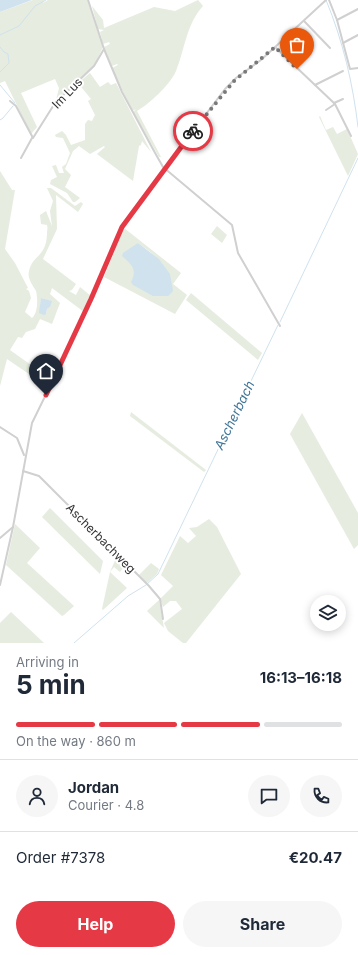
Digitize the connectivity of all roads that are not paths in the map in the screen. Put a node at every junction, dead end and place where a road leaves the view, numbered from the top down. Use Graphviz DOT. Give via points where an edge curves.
graph roads {
  1 [pos="88,0"];
  2 [pos="326,0"];
  3 [pos="358,9"];
  4 [pos="337,20"];
  5 [pos="304,21"];
  6 [pos="358,35"];
  7 [pos="343,43"];
  8 [pos="275,47"];
  9 [pos="330,48"];
  10 [pos="104,49"];
  11 [pos="358,68"];
  12 [pos="343,71"];
  13 [pos="315,85"];
  14 [pos="343,98"];
  15 [pos="10,101"];
  16 [pos="334,104"];
  17 [pos="326,110"];
  18 [pos="351,136"];
  19 [pos="32,138"];
  20 [pos="20,158"];
  21 [pos="165,168"];
  22 [pos="279,324"];
  23 [pos="0,427"];
  24 [pos="25,456"];
  25 [pos="23,472"];
  26 [pos="13,527"];
  27 [pos="0,538"];
  28 [pos="0,585"];
  29 [pos="163,619"];
  1 -- 10 [label="street"];
  2 -- 4 [label="street"];
  2 -- 5 [label="street"];
  3 -- 4 [label="street"];
  4 -- 7 [label="street"];
  5 -- 8 [label="street"];
  5 -- 9 [label="street"];
  6 -- 7 [label="street"];
  7 -- 11 [label="street" via="350,69"];
  8 -- 13 [label="street"];
  8 -- 21 [label="street" via="225,89"];
  10 -- 19 [label="street, Im Lus" via="94,66 55,103"];
  10 -- 21 [label="street" via="122,92"];
  12 -- 13 [label="street"];
  13 -- 16 [label="street"];
  14 -- 16 [label="street"];
  15 -- 19 [label="street" via="16,106"];
  16 -- 17 [label="street"];
  16 -- 18 [label="street"];
  19 -- 20 [label="street, Im Lus"];
  21 -- 22 [label="street" via="232,225 238,253"];
  21 -- 24 [label="street" via="122,227 32,423"];
  23 -- 24 [label="street" via="18,438"];
  24 -- 25 [label="street"];
  25 -- 26 [label="street"];
  25 -- 29 [label="street, Ascherbachweg" via="39,476 146,584 160,599"];
  26 -- 27 [label="street"];
  26 -- 28 [label="street"];
}
